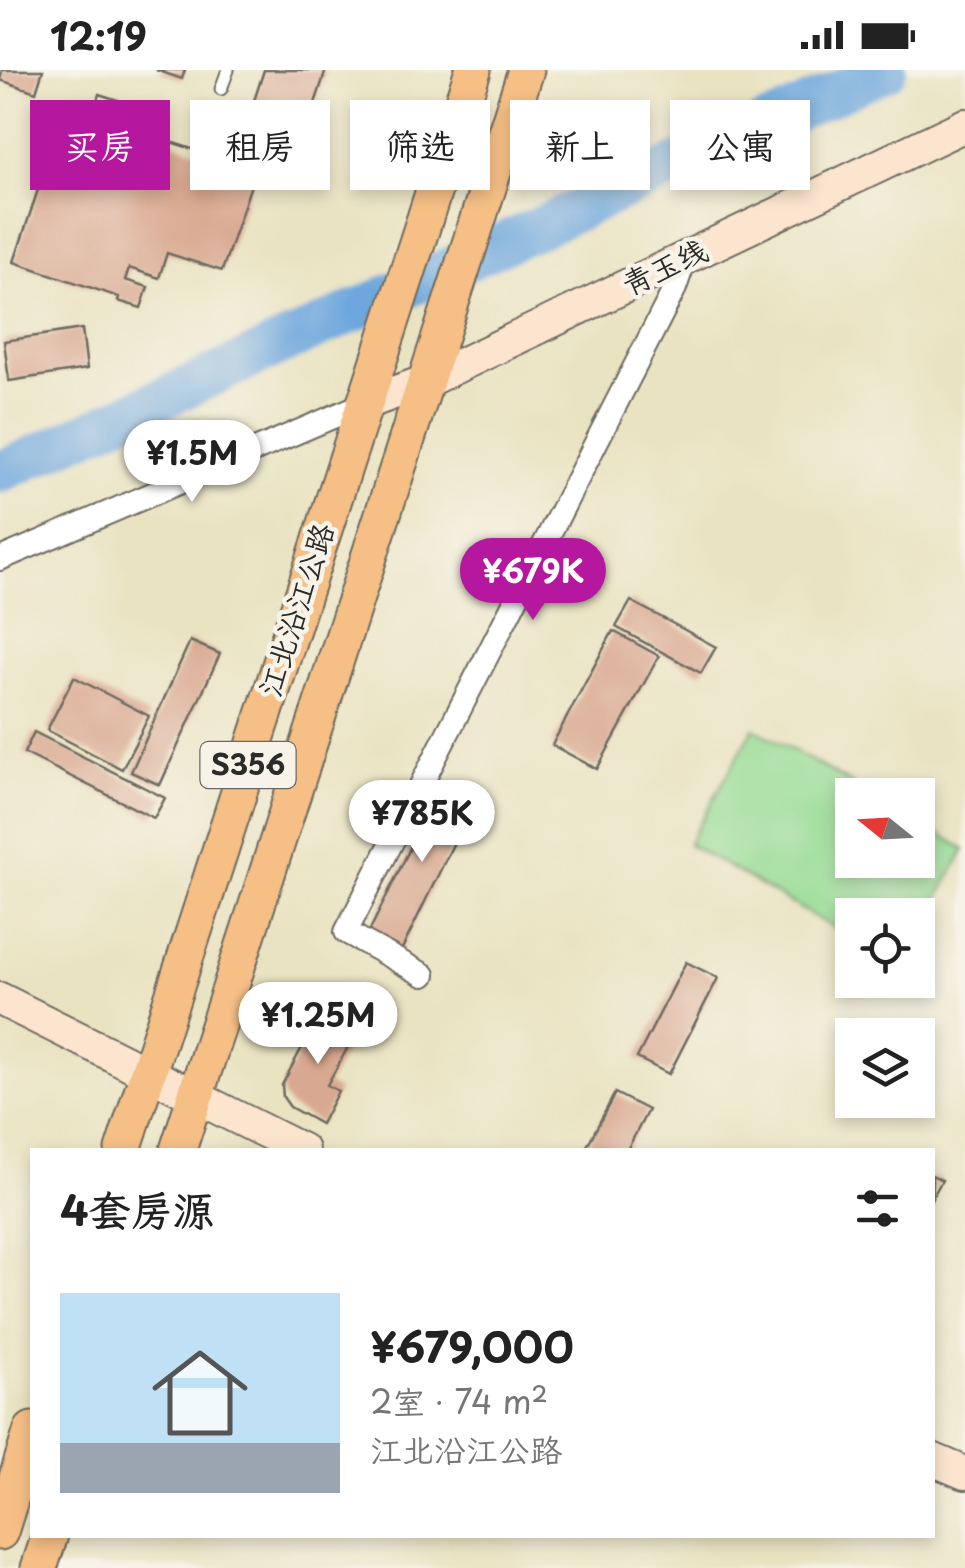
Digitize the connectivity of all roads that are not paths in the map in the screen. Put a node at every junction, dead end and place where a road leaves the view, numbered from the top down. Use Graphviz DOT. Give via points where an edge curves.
graph roads {
  1 [pos="228,70"];
  2 [pos="473,70"];
  3 [pos="526,70"];
  4 [pos="221,89"];
  5 [pos="965,126"];
  6 [pos="685,259"];
  7 [pos="430,366"];
  8 [pos="367,392"];
  9 [pos="0,559"];
  10 [pos="424,975"];
  11 [pos="0,999"];
  12 [pos="148,1073"];
  13 [pos="196,1097"];
  14 [pos="124,1148"];
  15 [pos="179,1148"];
  16 [pos="298,1148"];
  17 [pos="30,1436"];
  18 [pos="935,1460"];
  19 [pos="965,1473"];
  20 [pos="0,1532"];
  21 [pos="49,1538"];
  22 [pos="39,1568"];
  1 -- 4 [label="lane"];
  2 -- 8 [label="main road, 江北沿江公路 / S356"];
  3 -- 7 [label="main road, 江北沿江公路 / S356"];
  5 -- 6 [label="main road, 青玉线"];
  6 -- 7 [label="main road, 青玉线"];
  6 -- 10 [label="street" via="346,932"];
  7 -- 8 [label="main road, 青玉线"];
  7 -- 13 [label="main road, 江北沿江公路 / S356"];
  8 -- 9 [label="street"];
  8 -- 12 [label="main road, 江北沿江公路 / S356"];
  11 -- 12 [label="main road"];
  12 -- 13 [label="main road"];
  12 -- 14 [label="main road, 江北沿江公路 / S356"];
  13 -- 15 [label="main road, 江北沿江公路 / S356"];
  13 -- 16 [label="main road"];
  17 -- 20 [label="main road"];
  18 -- 19 [label="main road"];
  21 -- 22 [label="main road"];
}
